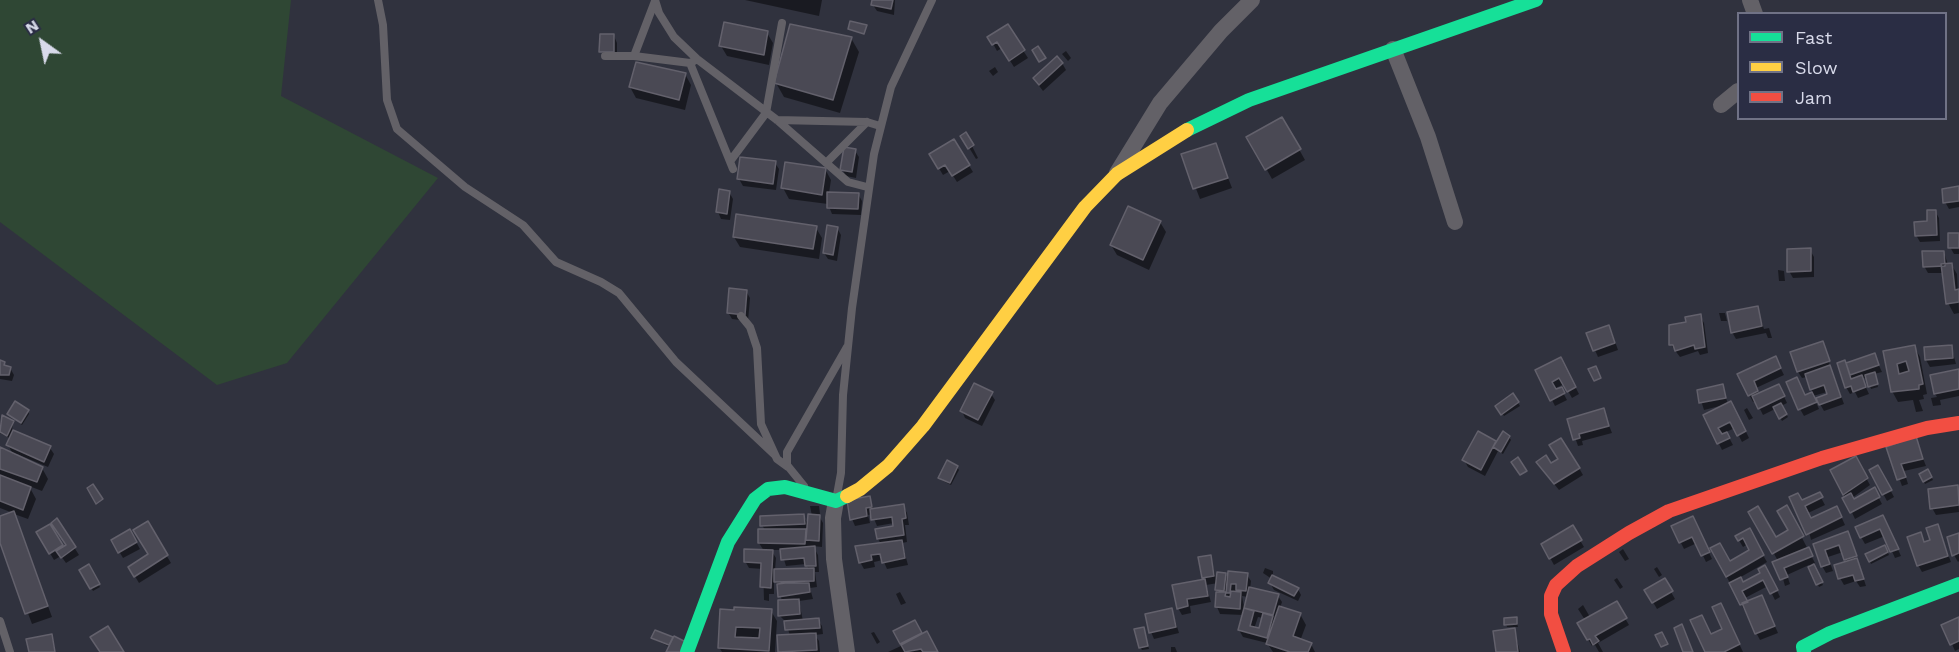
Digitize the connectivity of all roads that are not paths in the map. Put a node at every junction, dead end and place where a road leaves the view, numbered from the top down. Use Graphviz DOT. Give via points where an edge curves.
graph roads {
  1 [pos="378,0"];
  2 [pos="655,0"];
  3 [pos="932,0"];
  4 [pos="1252,0"];
  5 [pos="1536,0"];
  6 [pos="782,24"];
  7 [pos="1393,49"];
  8 [pos="605,56"];
  9 [pos="634,56"];
  10 [pos="694,61"];
  11 [pos="1737,92"];
  12 [pos="1721,105"];
  13 [pos="766,113"];
  14 [pos="777,120"];
  15 [pos="867,122"];
  16 [pos="879,126"];
  17 [pos="826,163"];
  18 [pos="1117,174"];
  19 [pos="867,187"];
  20 [pos="1455,222"];
  21 [pos="741,316"];
  22 [pos="848,345"];
  23 [pos="1959,423"];
  24 [pos="775,455"];
  25 [pos="788,467"];
  26 [pos="810,494"];
  27 [pos="836,501"];
  28 [pos="1959,584"];
  29 [pos="0,621"];
  30 [pos="1798,650"];
  31 [pos="10,652"];
  32 [pos="687,652"];
  33 [pos="847,652"];
  34 [pos="1564,652"];
  1 -- 24 [label="lane" via="387,100 401,134 465,187 523,225 555,262 619,293 676,362"];
  2 -- 9 [label="lane"];
  2 -- 10 [label="lane" via="674,37"];
  3 -- 16 [label="lane" via="891,87"];
  4 -- 18 [label="street" via="1160,103"];
  5 -- 7 [label="street"];
  6 -- 13 [label="lane"];
  7 -- 18 [label="street" via="1215,115 1151,150"];
  7 -- 20 [label="street" via="1428,137"];
  8 -- 9 [label="lane"];
  9 -- 10 [label="lane"];
  10 -- 13 [label="lane"];
  10 -- 13 [label="lane" via="732,165"];
  11 -- 12 [label="street"];
  13 -- 14 [label="lane"];
  14 -- 15 [label="lane"];
  14 -- 17 [label="lane"];
  15 -- 16 [label="lane"];
  15 -- 17 [label="lane"];
  16 -- 19 [label="lane"];
  17 -- 19 [label="lane" via="848,182"];
  18 -- 27 [label="street" via="1085,207 903,451 860,489"];
  19 -- 22 [label="lane"];
  21 -- 24 [label="lane" via="754,336 761,424"];
  22 -- 25 [label="lane" via="789,448"];
  22 -- 27 [label="lane"];
  23 -- 34 [label="street" via="1878,440 1736,487 1669,511 1620,538 1556,585 1551,596 1551,614"];
  24 -- 25 [label="lane"];
  25 -- 26 [label="lane"];
  26 -- 27 [label="street"];
  26 -- 32 [label="street" via="776,487 755,499 728,542"];
  27 -- 33 [label="street" via="834,559"];
  28 -- 30 [label="street" via="1840,629"];
  29 -- 31 [label="lane"];
}
